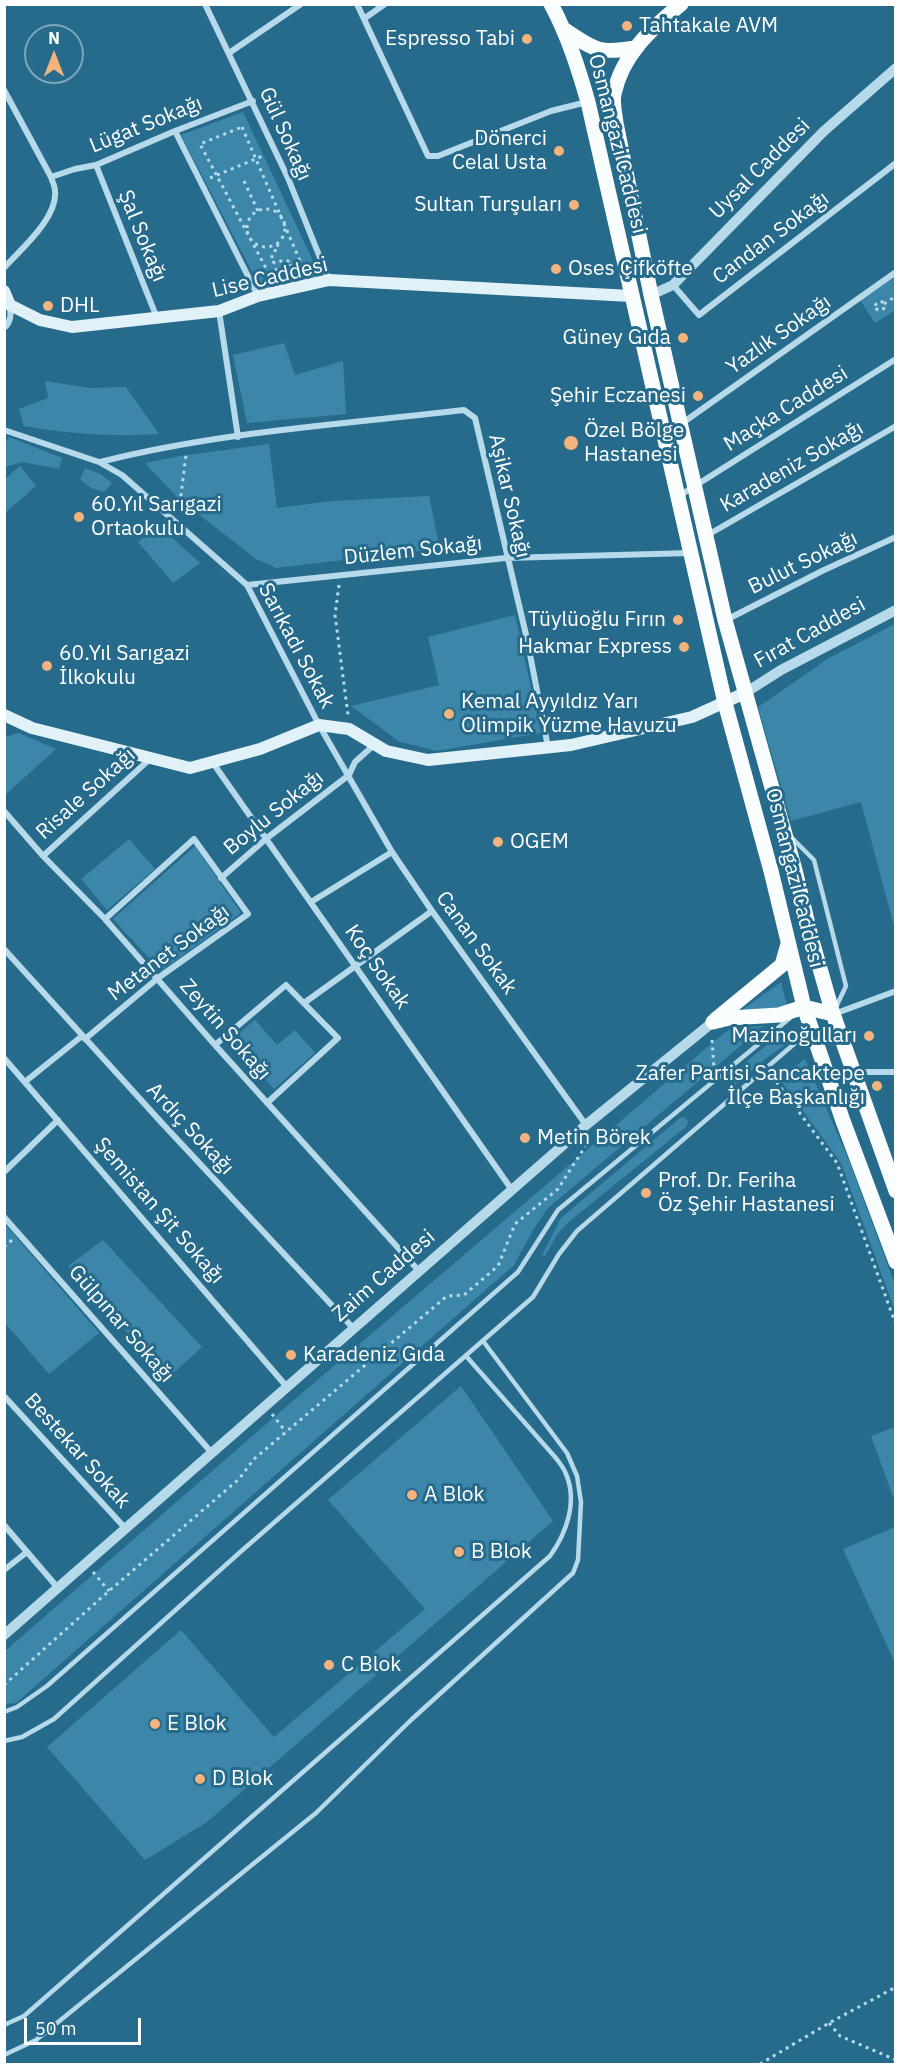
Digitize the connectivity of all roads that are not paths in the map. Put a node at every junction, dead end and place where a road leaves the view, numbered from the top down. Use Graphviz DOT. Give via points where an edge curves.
graph roads {
  1 [pos="205,4"];
  2 [pos="301,4"];
  3 [pos="357,4"];
  4 [pos="385,4"];
  5 [pos="551,4"];
  6 [pos="681,4"];
  7 [pos="364,18"];
  8 [pos="565,30"];
  9 [pos="635,48"];
  10 [pos="229,53"];
  11 [pos="896,68"];
  12 [pos="4,90"];
  13 [pos="253,101"];
  14 [pos="588,102"];
  15 [pos="175,131"];
  16 [pos="896,164"];
  17 [pos="96,165"];
  18 [pos="51,177"];
  19 [pos="4,268"];
  20 [pos="896,272"];
  21 [pos="329,280"];
  22 [pos="673,285"];
  23 [pos="4,291"];
  24 [pos="651,295"];
  25 [pos="258,296"];
  26 [pos="631,296"];
  27 [pos="10,305"];
  28 [pos="219,311"];
  29 [pos="158,319"];
  30 [pos="4,328"];
  31 [pos="896,359"];
  32 [pos="681,424"];
  33 [pos="896,426"];
  34 [pos="4,430"];
  35 [pos="238,436"];
  36 [pos="99,462"];
  37 [pos="694,487"];
  38 [pos="679,496"];
  39 [pos="705,537"];
  40 [pos="896,537"];
  41 [pos="691,553"];
  42 [pos="506,558"];
  43 [pos="247,585"];
  44 [pos="896,609"];
  45 [pos="725,620"];
  46 [pos="745,693"];
  47 [pos="725,703"];
  48 [pos="5,716"];
  49 [pos="319,725"];
  50 [pos="374,746"];
  51 [pos="548,747"];
  52 [pos="152,758"];
  53 [pos="213,763"];
  54 [pos="349,774"];
  55 [pos="4,811"];
  56 [pos="783,829"];
  57 [pos="267,838"];
  58 [pos="392,852"];
  59 [pos="43,856"];
  60 [pos="221,878"];
  61 [pos="312,902"];
  62 [pos="432,911"];
  63 [pos="105,919"];
  64 [pos="789,940"];
  65 [pos="4,949"];
  66 [pos="356,966"];
  67 [pos="158,978"];
  68 [pos="896,991"];
  69 [pos="304,1003"];
  70 [pos="804,1007"];
  71 [pos="832,1014"];
  72 [pos="711,1022"];
  73 [pos="813,1028"];
  74 [pos="83,1037"];
  75 [pos="215,1045"];
  76 [pos="4,1058"];
  77 [pos="853,1072"];
  78 [pos="896,1072"];
  79 [pos="26,1081"];
  80 [pos="267,1103"];
  81 [pos="58,1120"];
  82 [pos="586,1125"];
  83 [pos="4,1172"];
  84 [pos="512,1190"];
  85 [pos="896,1191"];
  86 [pos="4,1217"];
  87 [pos="896,1262"];
  88 [pos="419,1271"];
  89 [pos="354,1329"];
  90 [pos="483,1341"];
  91 [pos="466,1356"];
  92 [pos="287,1387"];
  93 [pos="4,1396"];
  94 [pos="213,1453"];
  95 [pos="4,1525"];
  96 [pos="126,1529"];
  97 [pos="27,1552"];
  98 [pos="4,1570"];
  99 [pos="58,1588"];
  100 [pos="4,1635"];
  101 [pos="4,1712"];
  102 [pos="4,1741"];
  103 [pos="4,2025"];
  104 [pos="4,2055"];
  1 -- 10 [label="street, Gül Sokağı"];
  2 -- 10 [label="street"];
  3 -- 7 [label="street"];
  4 -- 7 [label="street"];
  5 -- 8 [label="main road, Osmangazi Caddesi"];
  6 -- 9 [label="main road, Osmangazi Caddesi"];
  7 -- 14 [label="street" via="428,156 438,156 550,111"];
  8 -- 9 [label="main road" via="595,49"];
  8 -- 14 [label="main road, Osmangazi Caddesi"];
  9 -- 24 [label="main road, Osmangazi Caddesi" via="613,96"];
  10 -- 13 [label="street, Gül Sokağı"];
  11 -- 22 [label="street, Uysal Caddesi" via="824,131"];
  12 -- 18 [label="street"];
  13 -- 15 [label="street, Lügat Sokağı"];
  13 -- 21 [label="street, Gül Sokağı"];
  14 -- 26 [label="main road, Osmangazi Caddesi"];
  15 -- 17 [label="street, Lügat Sokağı"];
  15 -- 25 [label="street"];
  16 -- 22 [label="street, Candan Sokağı" via="699,315"];
  17 -- 18 [label="street, Lügat Sokağı"];
  17 -- 29 [label="street, Şal Sokağı"];
  18 -- 19 [label="street" via="56,191 53,209"];
  20 -- 32 [label="street, Yazlık Sokağı"];
  21 -- 25 [label="main road, Lise Caddesi"];
  21 -- 26 [label="main road, Lise Caddesi"];
  22 -- 24 [label="street, Uysal Caddesi"];
  23 -- 27 [label="main road"];
  24 -- 26 [label="main road"];
  24 -- 32 [label="main road, Osmangazi Caddesi"];
  25 -- 28 [label="main road, Lise Caddesi"];
  26 -- 38 [label="main road, Osmangazi Caddesi"];
  27 -- 29 [label="main road, Lise Caddesi" via="40,320 72,327"];
  27 -- 30 [label="street" via="11,315"];
  28 -- 29 [label="main road, Lise Caddesi"];
  28 -- 35 [label="street"];
  31 -- 37 [label="street, Maçka Caddesi"];
  32 -- 37 [label="main road, Osmangazi Caddesi"];
  33 -- 39 [label="street, Karadeniz Sokağı"];
  34 -- 36 [label="street, Sarıkadı Sokak"];
  35 -- 36 [label="street, Aşikar Sokağı"];
  35 -- 42 [label="street, Aşikar Sokağı" via="464,410 475,418"];
  36 -- 43 [label="street, Sarıkadı Sokak" via="122,475"];
  37 -- 38 [label="street"];
  37 -- 39 [label="main road, Osmangazi Caddesi"];
  38 -- 41 [label="main road, Osmangazi Caddesi"];
  39 -- 45 [label="main road, Osmangazi Caddesi"];
  40 -- 45 [label="street, Bulut Sokağı"];
  41 -- 42 [label="street, Düzlem Sokağı"];
  41 -- 47 [label="main road, Osmangazi Caddesi"];
  42 -- 43 [label="street, Düzlem Sokağı"];
  42 -- 51 [label="street, Aşikar Sokağı"];
  43 -- 49 [label="street, Sarıkadı Sokak"];
  44 -- 46 [label="street, Fırat Caddesi"];
  45 -- 46 [label="main road, Osmangazi Caddesi"];
  46 -- 47 [label="main road"];
  46 -- 56 [label="main road, Osmangazi Caddesi"];
  47 -- 51 [label="main road" via="692,717"];
  47 -- 64 [label="main road, Osmangazi Caddesi"];
  48 -- 52 [label="main road" via="32,728"];
  49 -- 50 [label="main road" via="349,729"];
  49 -- 53 [label="main road"];
  49 -- 54 [label="street, Canan Sokak"];
  50 -- 51 [label="main road" via="428,760"];
  50 -- 54 [label="street"];
  52 -- 53 [label="main road" via="190,768"];
  52 -- 59 [label="street, Risale Sokağı"];
  53 -- 57 [label="street, Koç Sokak"];
  54 -- 57 [label="street, Boylu Sokağı"];
  54 -- 58 [label="street, Canan Sokak"];
  55 -- 59 [label="street, Zeytin Sokağı"];
  56 -- 71 [label="main road, Osmangazi Caddesi"];
  56 -- 71 [label="lane" via="814,860 846,986"];
  57 -- 60 [label="street, Boylu Sokağı"];
  57 -- 61 [label="street, Koç Sokak"];
  58 -- 61 [label="street"];
  58 -- 62 [label="street, Canan Sokak"];
  59 -- 63 [label="street, Zeytin Sokağı"];
  60 -- 63 [label="street, Metanet Sokağı" via="194,838"];
  60 -- 67 [label="street, Metanet Sokağı" via="248,914"];
  61 -- 66 [label="street, Koç Sokak"];
  62 -- 66 [label="street"];
  62 -- 82 [label="street, Canan Sokak"];
  63 -- 67 [label="street, Zeytin Sokağı"];
  64 -- 70 [label="main road, Osmangazi Caddesi"];
  64 -- 72 [label="main road" via="782,965"];
  65 -- 74 [label="street, Ardıç Sokağı"];
  66 -- 69 [label="street"];
  66 -- 84 [label="street, Koç Sokak"];
  67 -- 74 [label="street, Metanet Sokağı"];
  67 -- 75 [label="street, Zeytin Sokağı"];
  68 -- 71 [label="street"];
  69 -- 75 [label="street" via="286,985"];
  69 -- 80 [label="street" via="338,1038"];
  70 -- 71 [label="main road"];
  70 -- 72 [label="main road" via="779,1015"];
  70 -- 73 [label="main road, Osmangazi Caddesi"];
  70 -- 101 [label="lane" via="558,1210 518,1272 47,1686"];
  71 -- 73 [label="main road"];
  71 -- 77 [label="main road, Osmangazi Caddesi"];
  72 -- 82 [label="street, Zaim Caddesi"];
  73 -- 87 [label="main road, Osmangazi Caddesi"];
  73 -- 90 [label="lane" via="577,1231 534,1297"];
  74 -- 79 [label="street, Metanet Sokağı"];
  74 -- 89 [label="street, Ardıç Sokağı"];
  75 -- 80 [label="street, Zeytin Sokağı"];
  76 -- 79 [label="street, Şemistan Şit Sokağı"];
  77 -- 78 [label="street"];
  77 -- 85 [label="main road, Osmangazi Caddesi" via="888,1160"];
  79 -- 81 [label="street, Şemistan Şit Sokağı"];
  80 -- 88 [label="street, Zeytin Sokağı"];
  81 -- 83 [label="street"];
  81 -- 92 [label="street, Şemistan Şit Sokağı"];
  82 -- 84 [label="street, Zaim Caddesi"];
  84 -- 88 [label="street, Zaim Caddesi"];
  86 -- 94 [label="street, Gülpınar Sokağı"];
  88 -- 89 [label="street, Zaim Caddesi"];
  89 -- 92 [label="street, Zaim Caddesi"];
  90 -- 91 [label="lane"];
  90 -- 104 [label="lane" via="567,1453 578,1476 578,1560 573,1573 411,1720 316,1813 36,2040"];
  91 -- 102 [label="lane" via="54,1719 22,1737"];
  91 -- 103 [label="lane" via="566,1474 569,1517 562,1539 550,1556 24,2016"];
  92 -- 94 [label="street, Zaim Caddesi"];
  93 -- 96 [label="street, Bestekar Sokak"];
  94 -- 96 [label="street, Zaim Caddesi"];
  95 -- 97 [label="street"];
  96 -- 99 [label="street, Zaim Caddesi"];
  97 -- 98 [label="street"];
  97 -- 99 [label="street"];
  99 -- 100 [label="street, Zaim Caddesi"];
}
